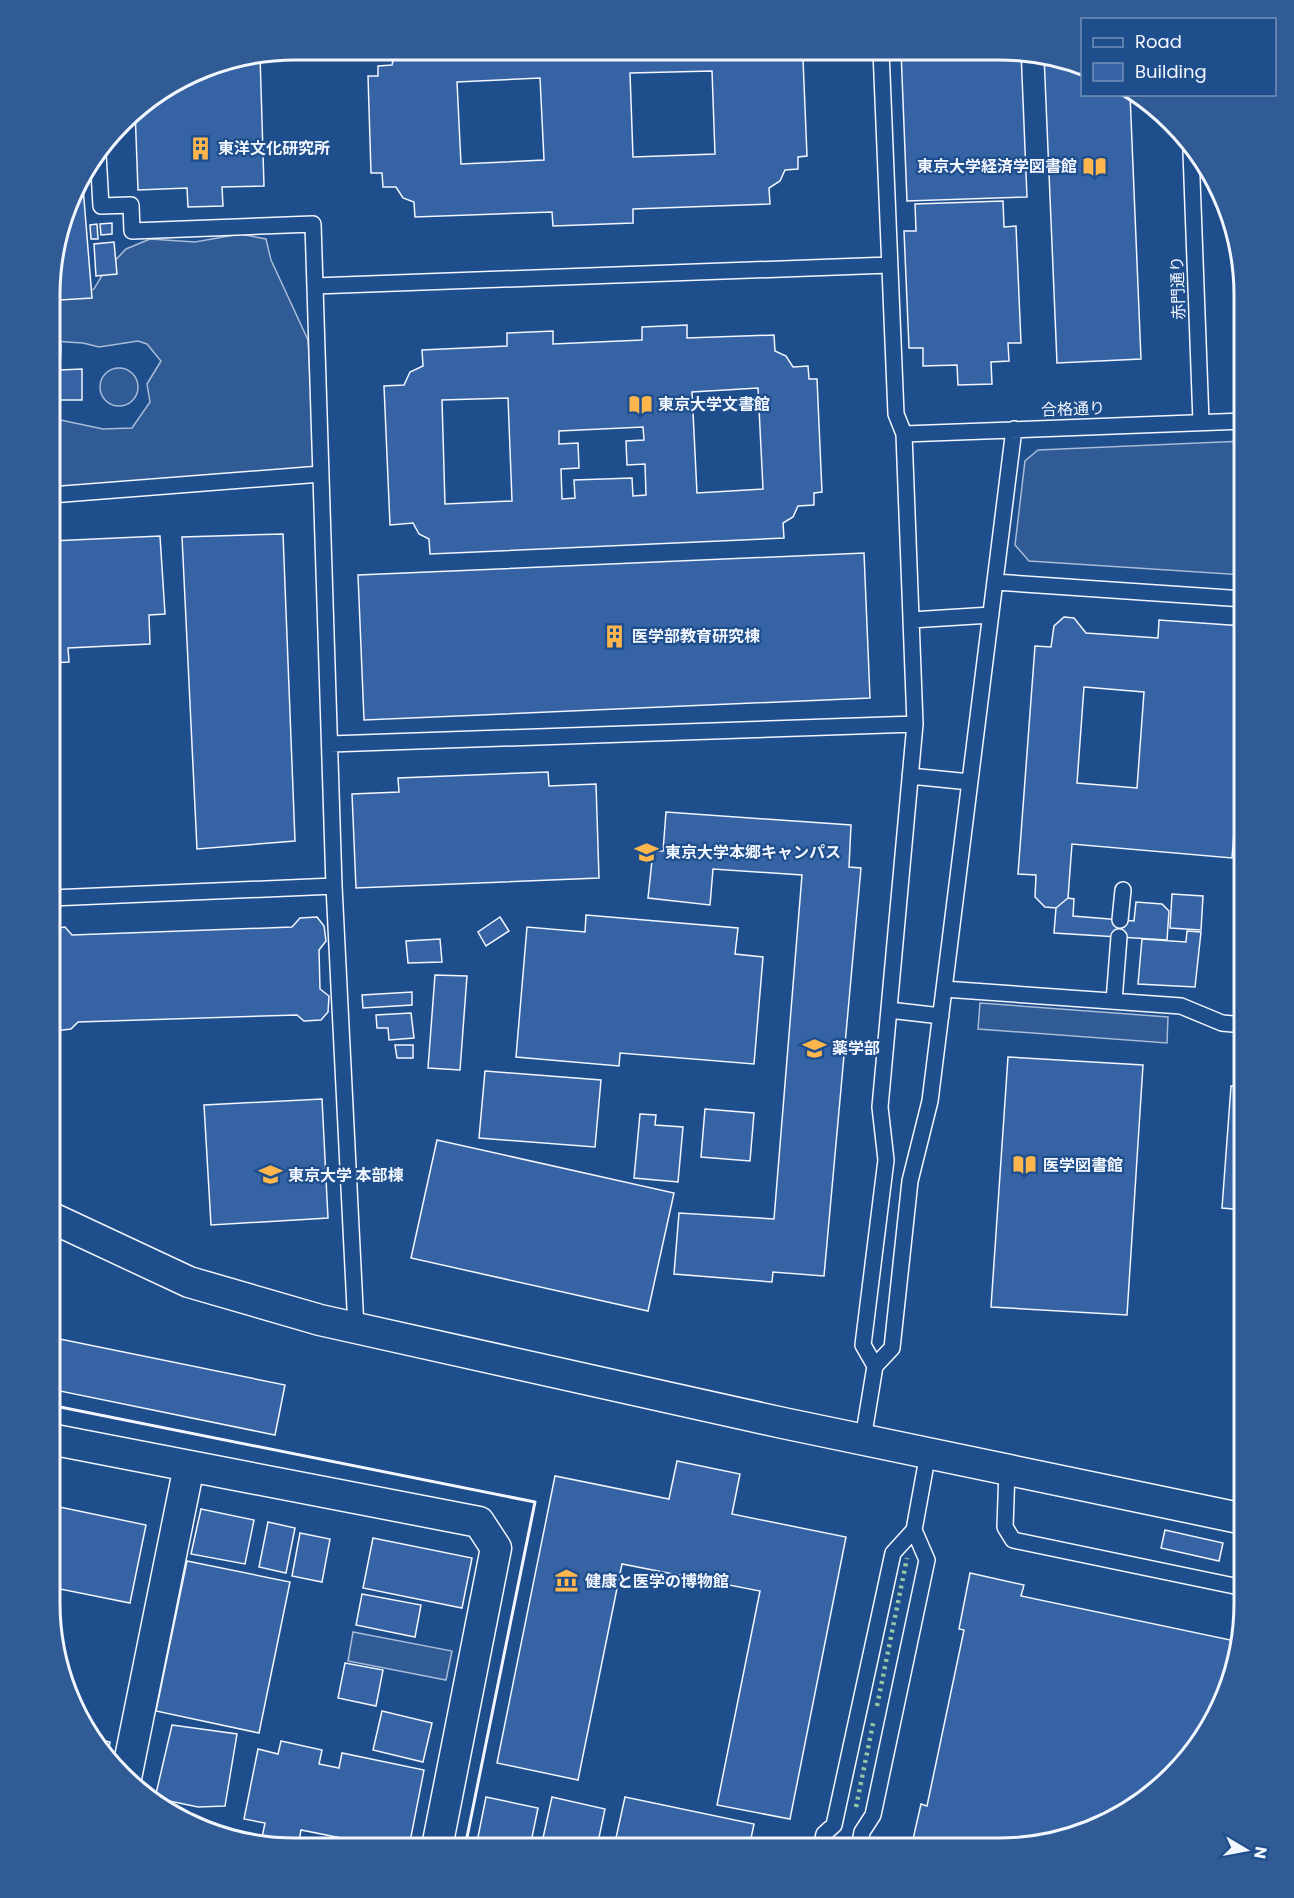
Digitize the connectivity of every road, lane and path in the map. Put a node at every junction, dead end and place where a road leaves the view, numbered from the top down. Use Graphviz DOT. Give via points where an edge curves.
graph roads {
  1 [pos="881,60"];
  2 [pos="1191,160"];
  3 [pos="99,166"];
  4 [pos="889,265"];
  5 [pos="315,286"];
  6 [pos="1234,421"];
  7 [pos="1201,422"];
  8 [pos="1014,429"];
  9 [pos="904,434"];
  10 [pos="321,474"];
  11 [pos="60,494"];
  12 [pos="995,582"];
  13 [pos="1234,598"];
  14 [pos="991,615"];
  15 [pos="911,620"];
  16 [pos="915,724"];
  17 [pos="330,744"];
  18 [pos="910,776"];
  19 [pos="970,782"];
  20 [pos="334,886"];
  21 [pos="1123,890"];
  22 [pos="60,898"];
  23 [pos="1120,920"];
  24 [pos="1119,937"];
  25 [pos="944,989"];
  26 [pos="1114,1001"];
  27 [pos="889,1010"];
  28 [pos="940,1016"];
  29 [pos="1234,1024"];
  30 [pos="60,1222"];
  31 [pos="356,1328"];
  32 [pos="875,1366"];
  33 [pos="863,1439"];
  34 [pos="60,1440"];
  35 [pos="928,1453"];
  36 [pos="189,1466"];
  37 [pos="1008,1470"];
  38 [pos="1234,1517"];
  39 [pos="914,1530"];
  40 [pos="1234,1586"];
  41 [pos="128,1768"];
  42 [pos="834,1825"];
  43 [pos="862,1832"];
  44 [pos="439,1838"];
  45 [pos="823,1838"];
  46 [pos="861,1838"];
  1 -- 4 [label="lane"];
  2 -- 7 [label="lane, 赤門通り"];
  3 -- 5 [label="lane" via="101,206 131,205 132,231 313,224"];
  4 -- 5 [label="lane"];
  4 -- 9 [label="lane" via="896,414"];
  5 -- 10 [label="lane"];
  6 -- 7 [label="lane, 合格通り"];
  7 -- 8 [label="lane, 合格通り"];
  8 -- 9 [label="lane, 合格通り"];
  8 -- 12 [label="lane"];
  9 -- 15 [label="lane"];
  10 -- 11 [label="lane"];
  10 -- 17 [label="lane"];
  12 -- 13 [label="lane"];
  12 -- 14 [label="lane"];
  14 -- 15 [label="lane"];
  14 -- 19 [label="lane"];
  15 -- 16 [label="lane"];
  16 -- 17 [label="lane"];
  16 -- 18 [label="lane"];
  17 -- 20 [label="lane"];
  18 -- 19 [label="lane"];
  18 -- 27 [label="lane"];
  19 -- 25 [label="lane"];
  20 -- 22 [label="lane"];
  20 -- 31 [label="lane"];
  21 -- 23 [label="lane"];
  24 -- 26 [label="lane"];
  25 -- 26 [label="lane"];
  25 -- 28 [label="lane"];
  26 -- 29 [label="lane" via="1181,1006"];
  27 -- 28 [label="lane"];
  27 -- 32 [label="lane" via="880,1107 886,1160 863,1345"];
  28 -- 32 [label="lane" via="930,1101 910,1181 892,1348"];
  30 -- 31 [label="street" via="189,1282 261,1305"];
  31 -- 33 [label="street"];
  32 -- 33 [label="lane"];
  33 -- 35 [label="street"];
  34 -- 36 [label="street"];
  35 -- 37 [label="street"];
  35 -- 39 [label="lane"];
  36 -- 41 [label="street"];
  36 -- 44 [label="street" via="479,1522 496,1548"];
  37 -- 38 [label="street"];
  37 -- 40 [label="lane" via="1005,1527 1013,1540"];
  39 -- 42 [label="lane" via="892,1553"];
  39 -- 43 [label="lane" via="927,1560 873,1815"];
  42 -- 43 [label="lane"];
  42 -- 45 [label="lane"];
  43 -- 46 [label="lane"];
}
